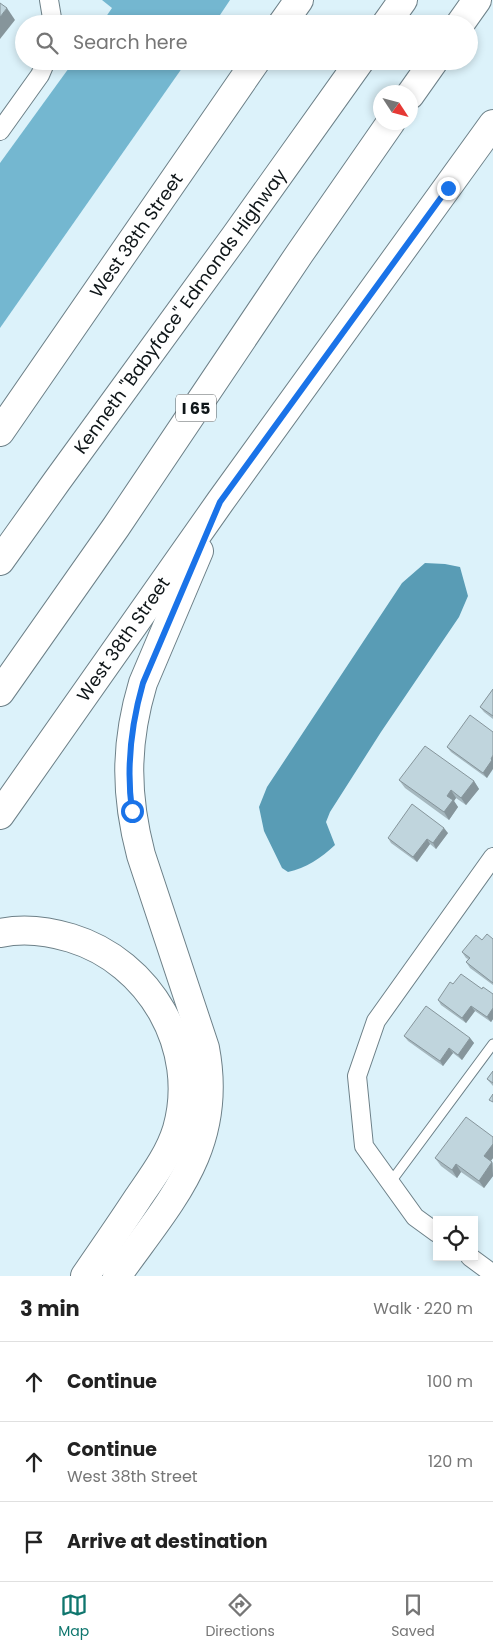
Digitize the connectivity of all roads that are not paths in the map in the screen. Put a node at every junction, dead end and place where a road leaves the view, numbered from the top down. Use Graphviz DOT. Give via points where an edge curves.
graph roads {
  1 [pos="299,0"];
  2 [pos="403,0"];
  3 [pos="477,0"];
  4 [pos="288,15"];
  5 [pos="392,15"];
  6 [pos="466,15"];
  7 [pos="42,70"];
  8 [pos="250,70"];
  9 [pos="354,70"];
  10 [pos="428,70"];
  11 [pos="417,85"];
  12 [pos="493,124"];
  13 [pos="385,130"];
  14 [pos="0,131"];
  15 [pos="0,432"];
  16 [pos="220,502"];
  17 [pos="0,561"];
  18 [pos="0,692"];
  19 [pos="0,815"];
  20 [pos="493,857"];
  21 [pos="0,933"];
  22 [pos="493,1044"];
  23 [pos="390,1183"];
  24 [pos="433,1230"];
  25 [pos="475,1261"];
  26 [pos="493,1274"];
  27 [pos="85,1276"];
  28 [pos="117,1276"];
  1 -- 4 [label="main road"];
  2 -- 5 [label="main road"];
  3 -- 6 [label="main road"];
  7 -- 14 [label="street"];
  8 -- 15 [label="main road, West 38th Street"];
  9 -- 17 [label="main road, Kenneth \"Babyface\" Edmonds Highway"];
  10 -- 11 [label="main road"];
  12 -- 16 [label="main road, West 38th Street"];
  13 -- 18 [label="main road, I 65"];
  16 -- 19 [label="main road, West 38th Street"];
  16 -- 28 [label="main road" via="143,683 128,768 141,854 206,1048 210,1076 209,1110 201,1144 186,1176"];
  20 -- 23 [label="street" via="376,1021 357,1076 364,1146"];
  21 -- 27 [label="main road" via="27,930 62,935 109,955 136,977 158,1002 170,1024 177,1048 182,1074 182,1102 172,1144"];
  22 -- 23 [label="lane"];
  23 -- 24 [label="street" via="415,1217"];
  25 -- 26 [label="street"];
}
